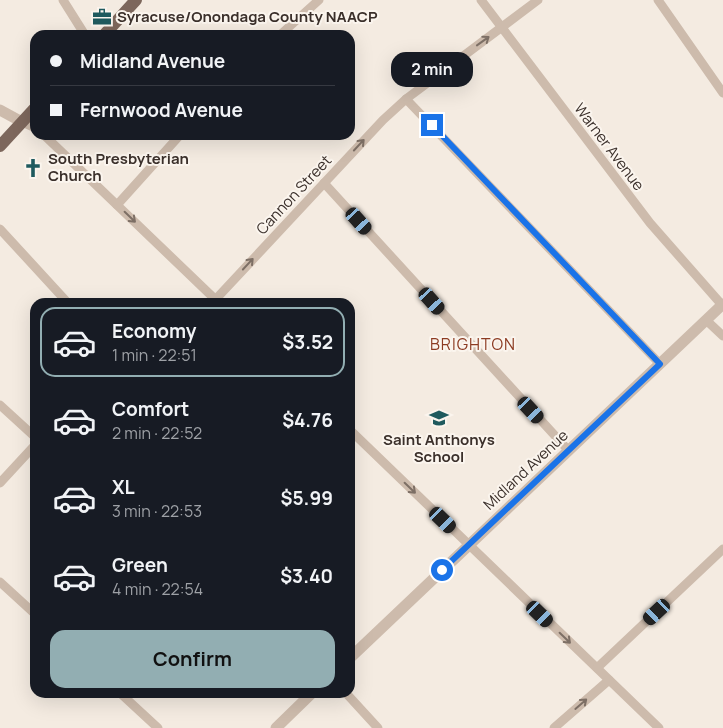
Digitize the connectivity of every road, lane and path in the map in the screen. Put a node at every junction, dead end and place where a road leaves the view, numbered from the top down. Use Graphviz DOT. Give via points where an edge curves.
graph roads {
  1 [pos="63,0"];
  2 [pos="136,0"];
  3 [pos="319,0"];
  4 [pos="481,0"];
  5 [pos="538,0"];
  6 [pos="658,0"];
  7 [pos="500,28"];
  8 [pos="82,30"];
  9 [pos="109,30"];
  10 [pos="286,30"];
  11 [pos="723,93"];
  12 [pos="406,99"];
  13 [pos="0,110"];
  14 [pos="30,113"];
  15 [pos="22,122"];
  16 [pos="30,126"];
  17 [pos="49,140"];
  18 [pos="175,140"];
  19 [pos="0,146"];
  20 [pos="324,183"];
  21 [pos="117,204"];
  22 [pos="0,229"];
  23 [pos="63,298"];
  24 [pos="213,298"];
  25 [pos="219,298"];
  26 [pos="722,305"];
  27 [pos="706,320"];
  28 [pos="723,336"];
  29 [pos="660,364"];
  30 [pos="0,404"];
  31 [pos="30,432"];
  32 [pos="355,436"];
  33 [pos="30,450"];
  34 [pos="569,451"];
  35 [pos="0,483"];
  36 [pos="469,545"];
  37 [pos="723,549"];
  38 [pos="0,582"];
  39 [pos="30,609"];
  40 [pos="355,653"];
  41 [pos="597,668"];
  42 [pos="609,680"];
  43 [pos="126,698"];
  44 [pos="307,698"];
  45 [pos="350,698"];
  46 [pos="158,728"];
  47 [pos="276,728"];
  48 [pos="378,728"];
  49 [pos="554,728"];
  50 [pos="658,728"];
  1 -- 8 [label="street"];
  2 -- 9 [label="main road"];
  3 -- 10 [label="street"];
  4 -- 7 [label="street, Warner Avenue"];
  5 -- 7 [label="street, Cannon Street"];
  6 -- 11 [label="street"];
  12 -- 7 [label="street, Cannon Street, one-way"];
  7 -- 26 [label="street, Warner Avenue" via="650,223"];
  20 -- 12 [label="street, Cannon Street, one-way"];
  12 -- 29 [label="street"];
  13 -- 15 [label="street"];
  14 -- 15 [label="main road"];
  15 -- 16 [label="street"];
  15 -- 19 [label="main road"];
  17 -- 21 [label="street"];
  18 -- 21 [label="street"];
  25 -- 20 [label="street, Cannon Street, one-way"];
  20 -- 34 [label="street"];
  21 -- 24 [label="street, one-way"];
  22 -- 23 [label="street"];
  26 -- 27 [label="street, Midland Avenue"];
  27 -- 28 [label="street"];
  27 -- 29 [label="street, Midland Avenue"];
  29 -- 34 [label="street, Midland Avenue"];
  30 -- 31 [label="street"];
  32 -- 36 [label="street, one-way"];
  33 -- 35 [label="street"];
  34 -- 36 [label="street, Midland Avenue"];
  36 -- 40 [label="street, Midland Avenue"];
  36 -- 41 [label="street, one-way"];
  37 -- 41 [label="street"];
  38 -- 39 [label="street"];
  41 -- 42 [label="street"];
  49 -- 42 [label="street, one-way"];
  42 -- 50 [label="street"];
  43 -- 46 [label="street"];
  44 -- 47 [label="street"];
  45 -- 48 [label="street"];
}
